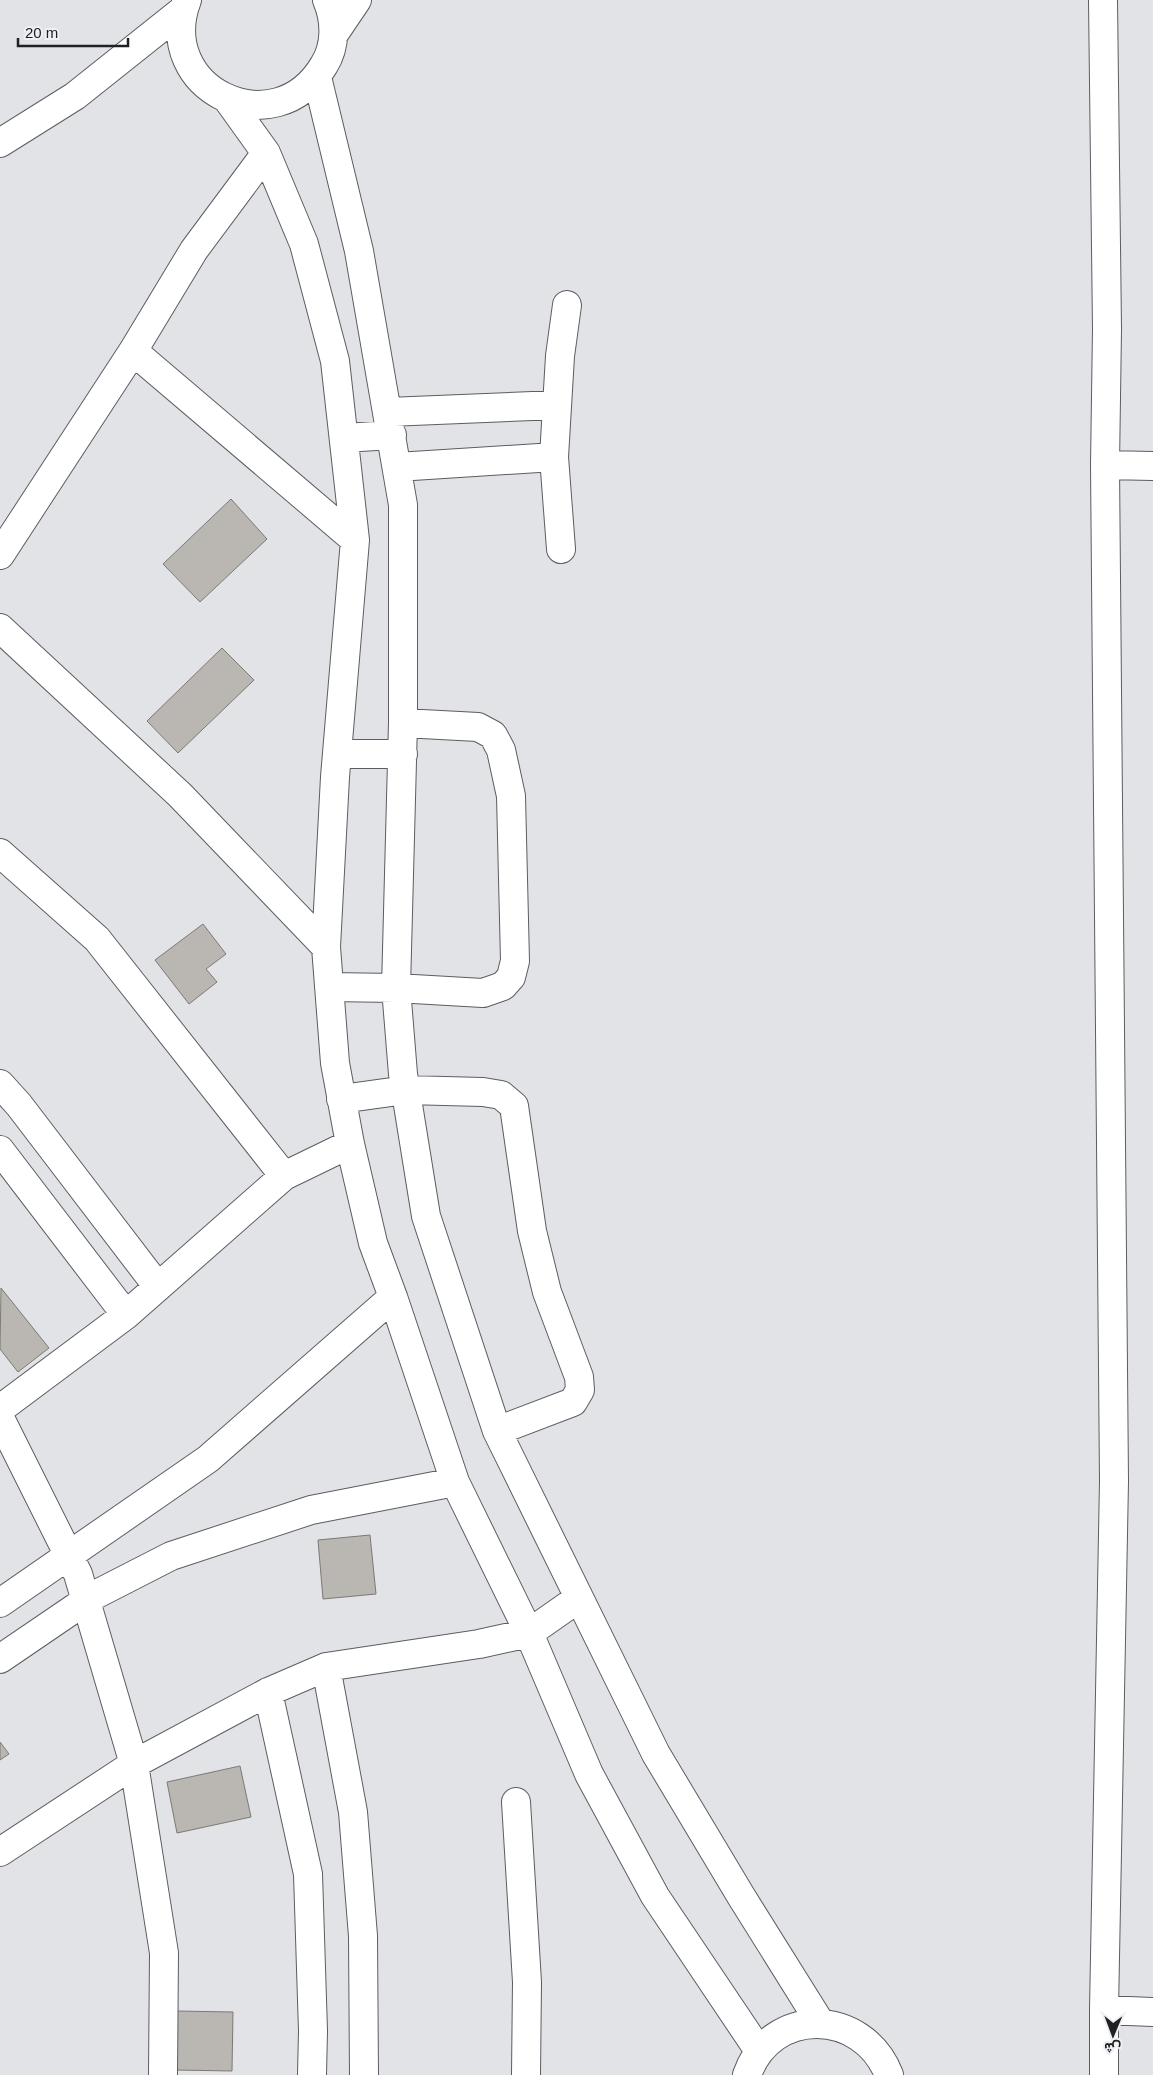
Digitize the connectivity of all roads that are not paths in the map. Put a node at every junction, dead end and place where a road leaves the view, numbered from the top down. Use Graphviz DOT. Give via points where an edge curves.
graph roads {
  1 [pos="326,0"];
  2 [pos="357,0"];
  3 [pos="1103,0"];
  4 [pos="185,5"];
  5 [pos="334,34"];
  6 [pos="317,77"];
  7 [pos="228,100"];
  8 [pos="0,143"];
  9 [pos="266,153"];
  10 [pos="566,305"];
  11 [pos="133,352"];
  12 [pos="557,405"];
  13 [pos="390,424"];
  14 [pos="344,438"];
  15 [pos="554,457"];
  16 [pos="1105,465"];
  17 [pos="1153,466"];
  18 [pos="397,467"];
  19 [pos="355,540"];
  20 [pos="561,549"];
  21 [pos="0,555"];
  22 [pos="0,628"];
  23 [pos="403,723"];
  24 [pos="337,754"];
  25 [pos="403,754"];
  26 [pos="0,853"];
  27 [pos="326,947"];
  28 [pos="329,987"];
  29 [pos="396,988"];
  30 [pos="0,1084"];
  31 [pos="406,1090"];
  32 [pos="341,1099"];
  33 [pos="350,1144"];
  34 [pos="0,1150"];
  35 [pos="284,1176"];
  36 [pos="158,1287"];
  37 [pos="393,1297"];
  38 [pos="126,1315"];
  39 [pos="0,1409"];
  40 [pos="0,1418"];
  41 [pos="497,1432"];
  42 [pos="455,1482"];
  43 [pos="68,1555"];
  44 [pos="579,1598"];
  45 [pos="86,1600"];
  46 [pos="0,1603"];
  47 [pos="529,1633"];
  48 [pos="0,1659"];
  49 [pos="326,1667"];
  50 [pos="268,1692"];
  51 [pos="134,1764"];
  52 [pos="516,1802"];
  53 [pos="0,1852"];
  54 [pos="1104,2010"];
  55 [pos="1153,2012"];
  56 [pos="821,2024"];
  57 [pos="759,2051"];
  58 [pos="163,2075"];
  59 [pos="312,2075"];
  60 [pos="364,2075"];
  61 [pos="526,2075"];
  62 [pos="747,2075"];
  63 [pos="889,2075"];
  64 [pos="1104,2075"];
  1 -- 5 [label="street" via="331,10"];
  2 -- 5 [label="street"];
  3 -- 16 [label="street" via="1107,329"];
  4 -- 7 [label="street" via="181,32 185,54 194,73 209,89"];
  4 -- 8 [label="street" via="75,96"];
  5 -- 6 [label="street" via="329,57"];
  6 -- 7 [label="street" via="299,94 276,104 252,106"];
  6 -- 13 [label="street" via="359,251"];
  7 -- 9 [label="street"];
  9 -- 11 [label="street" via="194,250"];
  9 -- 14 [label="street" via="304,244 335,361"];
  10 -- 12 [label="street"];
  11 -- 19 [label="street"];
  11 -- 21 [label="street"];
  12 -- 13 [label="street"];
  12 -- 15 [label="street"];
  13 -- 14 [label="street"];
  13 -- 18 [label="street"];
  14 -- 19 [label="street"];
  15 -- 18 [label="street"];
  15 -- 20 [label="street"];
  16 -- 17 [label="street"];
  16 -- 54 [label="street" via="1114,1481"];
  18 -- 23 [label="street" via="403,505"];
  19 -- 24 [label="street"];
  22 -- 27 [label="street" via="180,795"];
  23 -- 25 [label="street"];
  23 -- 29 [label="street" via="478,727 492,735 501,750 511,796 515,961 511,977 503,986 483,993"];
  24 -- 25 [label="street"];
  24 -- 27 [label="street"];
  25 -- 29 [label="street"];
  26 -- 35 [label="street" via="97,939"];
  27 -- 28 [label="street"];
  28 -- 29 [label="street"];
  28 -- 32 [label="street"];
  29 -- 31 [label="street"];
  30 -- 36 [label="street"];
  31 -- 32 [label="street"];
  31 -- 41 [label="street" via="426,1216"];
  31 -- 41 [label="street" via="483,1092 502,1095 514,1106 532,1231 547,1292 579,1377 580,1390 573,1402"];
  32 -- 33 [label="street"];
  33 -- 35 [label="street"];
  33 -- 37 [label="street" via="373,1243"];
  34 -- 38 [label="street"];
  35 -- 36 [label="street"];
  36 -- 38 [label="street"];
  37 -- 42 [label="street"];
  37 -- 43 [label="street" via="208,1460"];
  38 -- 39 [label="street"];
  40 -- 43 [label="street"];
  41 -- 44 [label="street"];
  42 -- 45 [label="street" via="311,1510 171,1556"];
  42 -- 47 [label="street"];
  43 -- 45 [label="street"];
  43 -- 46 [label="street"];
  44 -- 47 [label="street"];
  44 -- 56 [label="street" via="656,1754"];
  45 -- 48 [label="street"];
  45 -- 51 [label="street"];
  47 -- 49 [label="street" via="479,1644"];
  47 -- 57 [label="street" via="589,1774 655,1896"];
  49 -- 50 [label="street"];
  49 -- 60 [label="street" via="353,1812 363,1936"];
  50 -- 51 [label="street"];
  50 -- 59 [label="street" via="308,1874 314,2031"];
  51 -- 53 [label="street"];
  51 -- 58 [label="street" via="164,1953"];
  52 -- 61 [label="street" via="527,1982"];
  54 -- 55 [label="street"];
  54 -- 64 [label="street"];
  56 -- 57 [label="street" via="798,2026 776,2036"];
  56 -- 63 [label="street" via="846,2028 868,2042"];
  57 -- 62 [label="street"];
}
